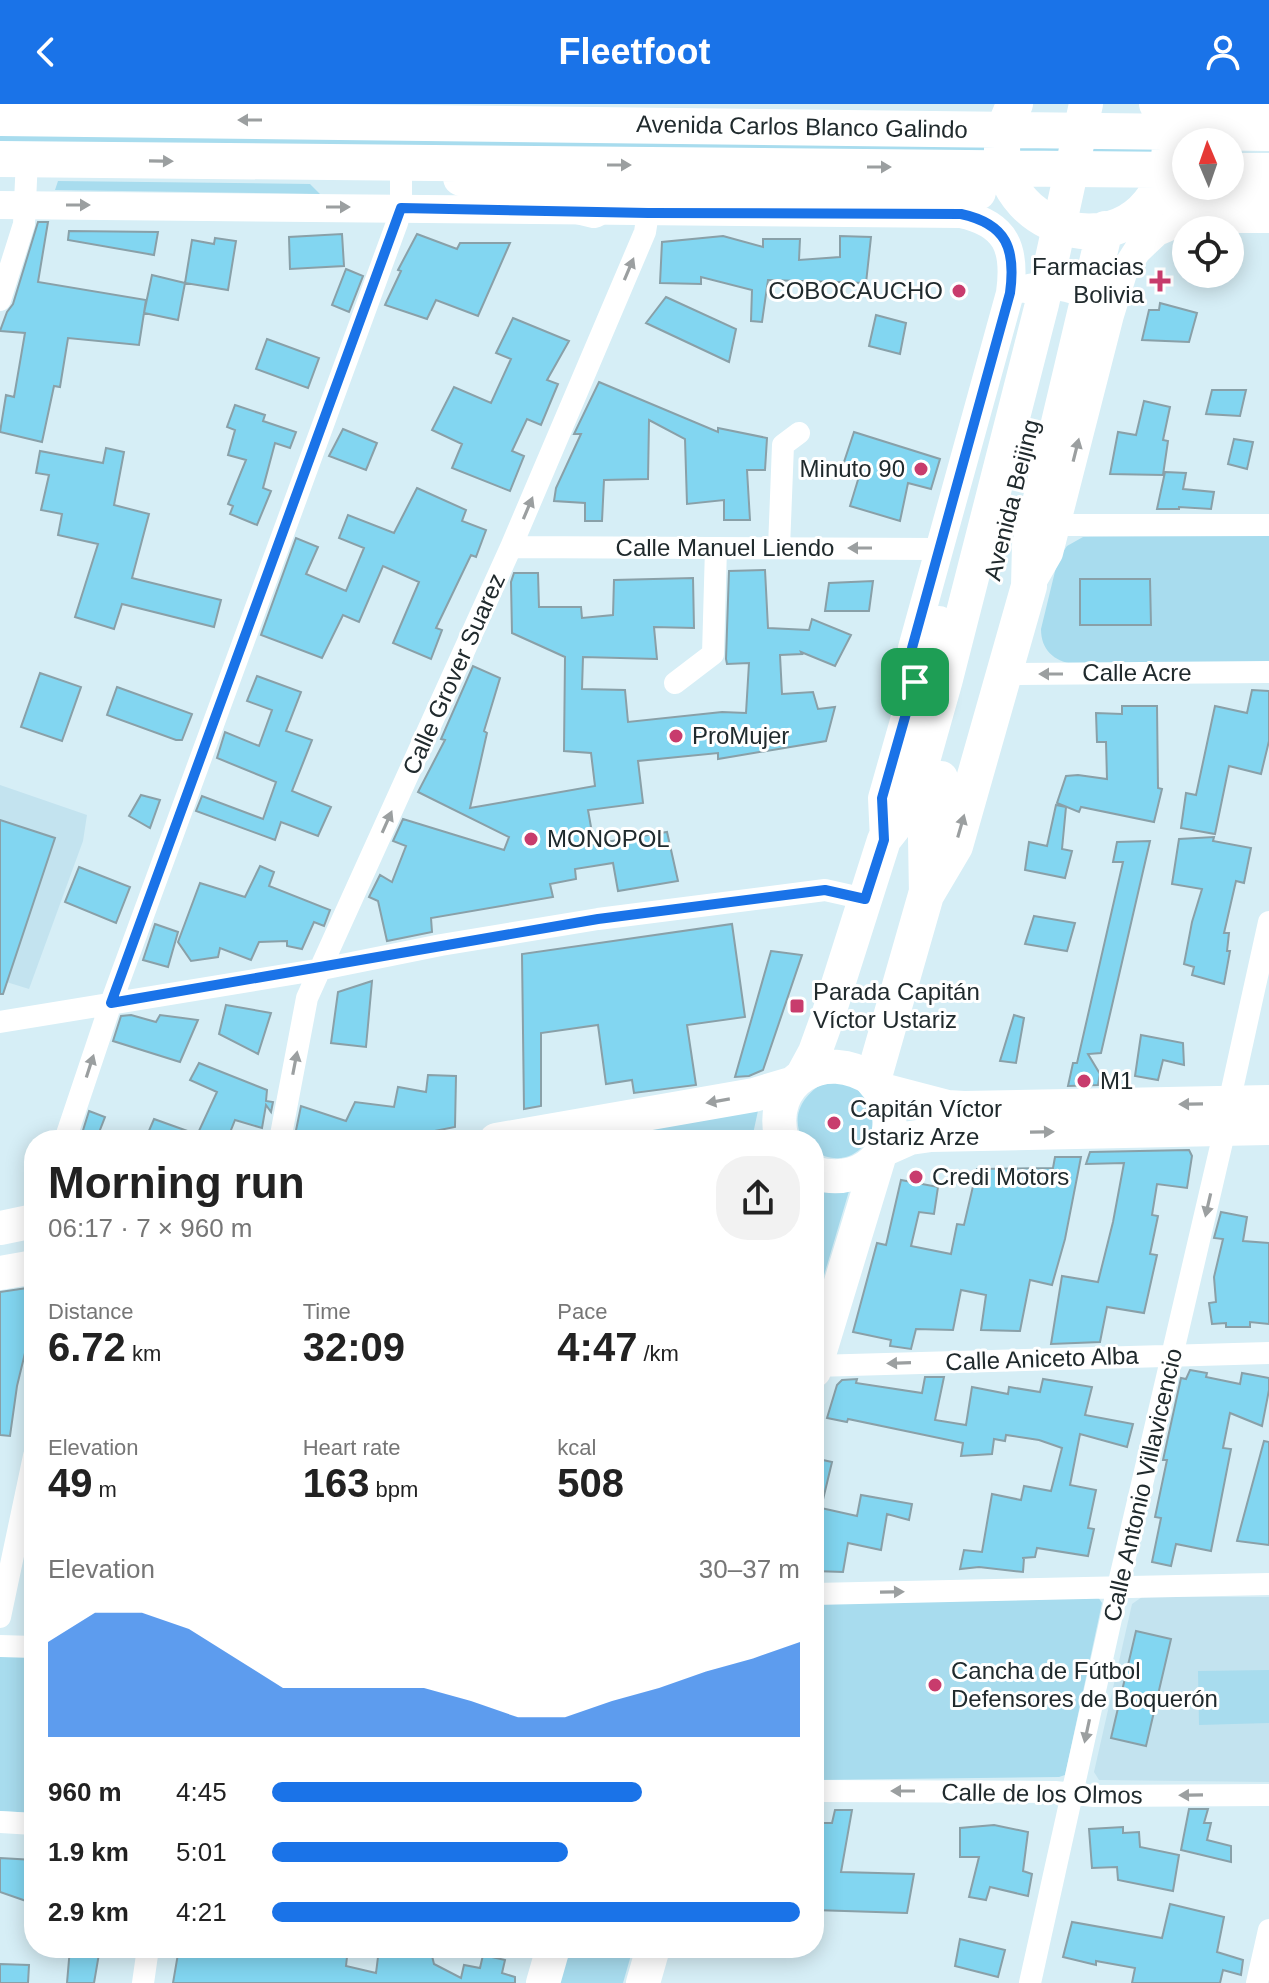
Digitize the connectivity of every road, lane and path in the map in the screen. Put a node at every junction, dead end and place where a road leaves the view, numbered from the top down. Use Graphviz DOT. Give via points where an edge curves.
graph roads {
  1 [pos="483,104"];
  2 [pos="581,104"];
  3 [pos="1015,104"];
  4 [pos="1086,104"];
  5 [pos="1108,104"];
  6 [pos="1158,105"];
  7 [pos="80,111"];
  8 [pos="328,112"];
  9 [pos="1264,116"];
  10 [pos="0,118"];
  11 [pos="401,122"];
  12 [pos="14,159"];
  13 [pos="401,163"];
  14 [pos="1172,170"];
  15 [pos="1258,191"];
  16 [pos="1015,192"];
  17 [pos="1155,196"];
  18 [pos="13,205"];
  19 [pos="401,208"];
  20 [pos="603,212"];
  21 [pos="648,213"];
  22 [pos="1044,221"];
  23 [pos="1105,229"];
  24 [pos="1018,298"];
  25 [pos="0,300"];
  26 [pos="1096,317"];
  27 [pos="799,433"];
  28 [pos="997,514"];
  29 [pos="1057,525"];
  30 [pos="1269,525"];
  31 [pos="511,547"];
  32 [pos="716,548"];
  33 [pos="779,548"];
  34 [pos="938,549"];
  35 [pos="1029,586"];
  36 [pos="1269,672"];
  37 [pos="1004,674"];
  38 [pos="915,682"];
  39 [pos="675,683"];
  40 [pos="884,840"];
  41 [pos="926,895"];
  42 [pos="865,899"];
  43 [pos="1269,922"];
  44 [pos="322,969"];
  45 [pos="111,1003"];
  46 [pos="0,1022"];
  47 [pos="798,1080"];
  48 [pos="877,1086"];
  49 [pos="1269,1103"];
  50 [pos="1227,1116"];
  51 [pos="1269,1128"];
  52 [pos="68,1130"];
  53 [pos="282,1130"];
  54 [pos="553,1130"];
  55 [pos="781,1130"];
  56 [pos="882,1152"];
  57 [pos="824,1174"];
  58 [pos="24,1223"];
  59 [pos="0,1228"];
  60 [pos="24,1269"];
  61 [pos="0,1273"];
  62 [pos="824,1339"];
  63 [pos="1269,1353"];
  64 [pos="1172,1355"];
  65 [pos="824,1368"];
  66 [pos="24,1503"];
  67 [pos="1269,1584"];
  68 [pos="1118,1587"];
  69 [pos="824,1594"];
  70 [pos="0,1617"];
  71 [pos="0,1646"];
  72 [pos="24,1647"];
  73 [pos="824,1791"];
  74 [pos="1074,1793"];
  75 [pos="1269,1795"];
  76 [pos="0,1822"];
  77 [pos="24,1823"];
  78 [pos="1269,1930"];
  79 [pos="147,1958"];
  80 [pos="550,1958"];
  81 [pos="650,1958"];
  82 [pos="143,1983"];
  83 [pos="543,1983"];
  84 [pos="643,1983"];
  85 [pos="1030,1983"];
  86 [pos="1257,1983"];
  1 -- 11 [label="highway"];
  2 -- 11 [label="highway"];
  3 -- 16 [label="highway" via="1002,154"];
  4 -- 28 [label="main road, Avenida Beijing"];
  5 -- 28 [label="main road, Avenida Beijing" via="1061,310"];
  6 -- 9 [label="highway"];
  6 -- 17 [label="highway" via="1167,125 1170,156"];
  8 -- 7 [label="highway, Avenida Carlos Blanco Galindo, one-way"];
  7 -- 10 [label="highway, Avenida Carlos Blanco Galindo"];
  8 -- 11 [label="highway, Avenida Carlos Blanco Galindo"];
  9 -- 11 [label="highway, Avenida Carlos Blanco Galindo"];
  12 -- 13 [label="highway, Avenida Carlos Blanco Galindo, one-way"];
  12 -- 18 [label="street"];
  13 -- 14 [label="highway, Avenida Carlos Blanco Galindo, one-way"];
  13 -- 16 [label="highway" via="599,189 724,194"];
  13 -- 19 [label="street"];
  13 -- 20 [label="highway"];
  15 -- 17 [label="highway"];
  15 -- 26 [label="street, Avenida Beijing" via="1202,219 1157,232 1137,251"];
  16 -- 22 [label="highway"];
  17 -- 23 [label="highway" via="1138,214"];
  18 -- 19 [label="street, one-way"];
  18 -- 25 [label="street" via="24,224"];
  19 -- 20 [label="street"];
  19 -- 45 [label="street"];
  20 -- 21 [label="street"];
  21 -- 24 [label="street, Avenida Beijing" via="961,214 982,219 1004,236"];
  31 -- 21 [label="street, Calle Grover Suarez, one-way" via="645,232"];
  22 -- 23 [label="highway" via="1076,231"];
  22 -- 24 [label="main road"];
  23 -- 26 [label="highway"];
  24 -- 26 [label="street" via="1036,285 1064,287 1102,305"];
  24 -- 34 [label="street, Avenida Beijing"];
  24 -- 38 [label="main road" via="930,658"];
  29 -- 26 [label="street, Avenida Beijing, one-way"];
  26 -- 35 [label="highway" via="1030,545"];
  27 -- 33 [label="street" via="783,445"];
  28 -- 40 [label="main road, Avenida Beijing" via="910,807"];
  28 -- 41 [label="main road, Avenida Beijing" via="925,837"];
  29 -- 30 [label="street"];
  29 -- 35 [label="street, Avenida Beijing" via="1049,553"];
  31 -- 32 [label="street, Calle Manuel Liendo"];
  44 -- 31 [label="street, Calle Grover Suarez, one-way"];
  32 -- 33 [label="street, Calle Manuel Liendo"];
  32 -- 39 [label="street" via="713,654"];
  34 -- 33 [label="street, Calle Manuel Liendo, one-way"];
  34 -- 38 [label="street, Avenida Beijing" via="912,648"];
  35 -- 37 [label="highway, Avenida Beijing"];
  36 -- 37 [label="street, Calle Acre, one-way"];
  41 -- 37 [label="highway, Avenida Beijing, one-way" via="955,846"];
  38 -- 40 [label="street, Avenida Beijing" via="882,798"];
  40 -- 42 [label="main road, Avenida Beijing"];
  41 -- 48 [label="highway, Avenida Beijing"];
  42 -- 44 [label="street" via="825,890 567,924"];
  42 -- 47 [label="main road, Avenida Beijing" via="815,1052"];
  43 -- 50 [label="street, Calle Antonio Villavicencio"];
  44 -- 45 [label="street"];
  53 -- 44 [label="street, Calle Grover Suarez, one-way" via="307,998"];
  45 -- 46 [label="street"];
  52 -- 45 [label="street, one-way"];
  47 -- 48 [label="main road" via="832,1065 854,1069"];
  47 -- 54 [label="main road, one-way" via="754,1095"];
  47 -- 55 [label="main road, Avenida Beijing" via="780,1110"];
  50 -- 48 [label="highway, one-way" via="947,1108"];
  48 -- 56 [label="main road" via="891,1116"];
  49 -- 50 [label="highway"];
  50 -- 51 [label="main road"];
  56 -- 50 [label="main road, one-way" via="910,1138 931,1135"];
  50 -- 64 [label="street, Calle Antonio Villavicencio, one-way"];
  56 -- 57 [label="main road" via="865,1169 846,1176"];
  56 -- 62 [label="main road"];
  58 -- 59 [label="main road"];
  60 -- 61 [label="main road"];
  63 -- 64 [label="street, Calle Aniceto Alba"];
  64 -- 65 [label="street, Calle Aniceto Alba, one-way"];
  64 -- 68 [label="street, Calle Antonio Villavicencio"];
  66 -- 70 [label="street"];
  67 -- 68 [label="street"];
  69 -- 68 [label="street, one-way"];
  68 -- 74 [label="street, Calle Antonio Villavicencio, one-way"];
  71 -- 72 [label="street"];
  74 -- 73 [label="street, Calle de los Olmos, one-way"];
  75 -- 74 [label="street, Calle de los Olmos, one-way"];
  74 -- 85 [label="street, Calle Antonio Villavicencio"];
  76 -- 77 [label="street"];
  78 -- 86 [label="street"];
  79 -- 82 [label="street"];
  80 -- 83 [label="main road"];
  81 -- 84 [label="main road"];
}
